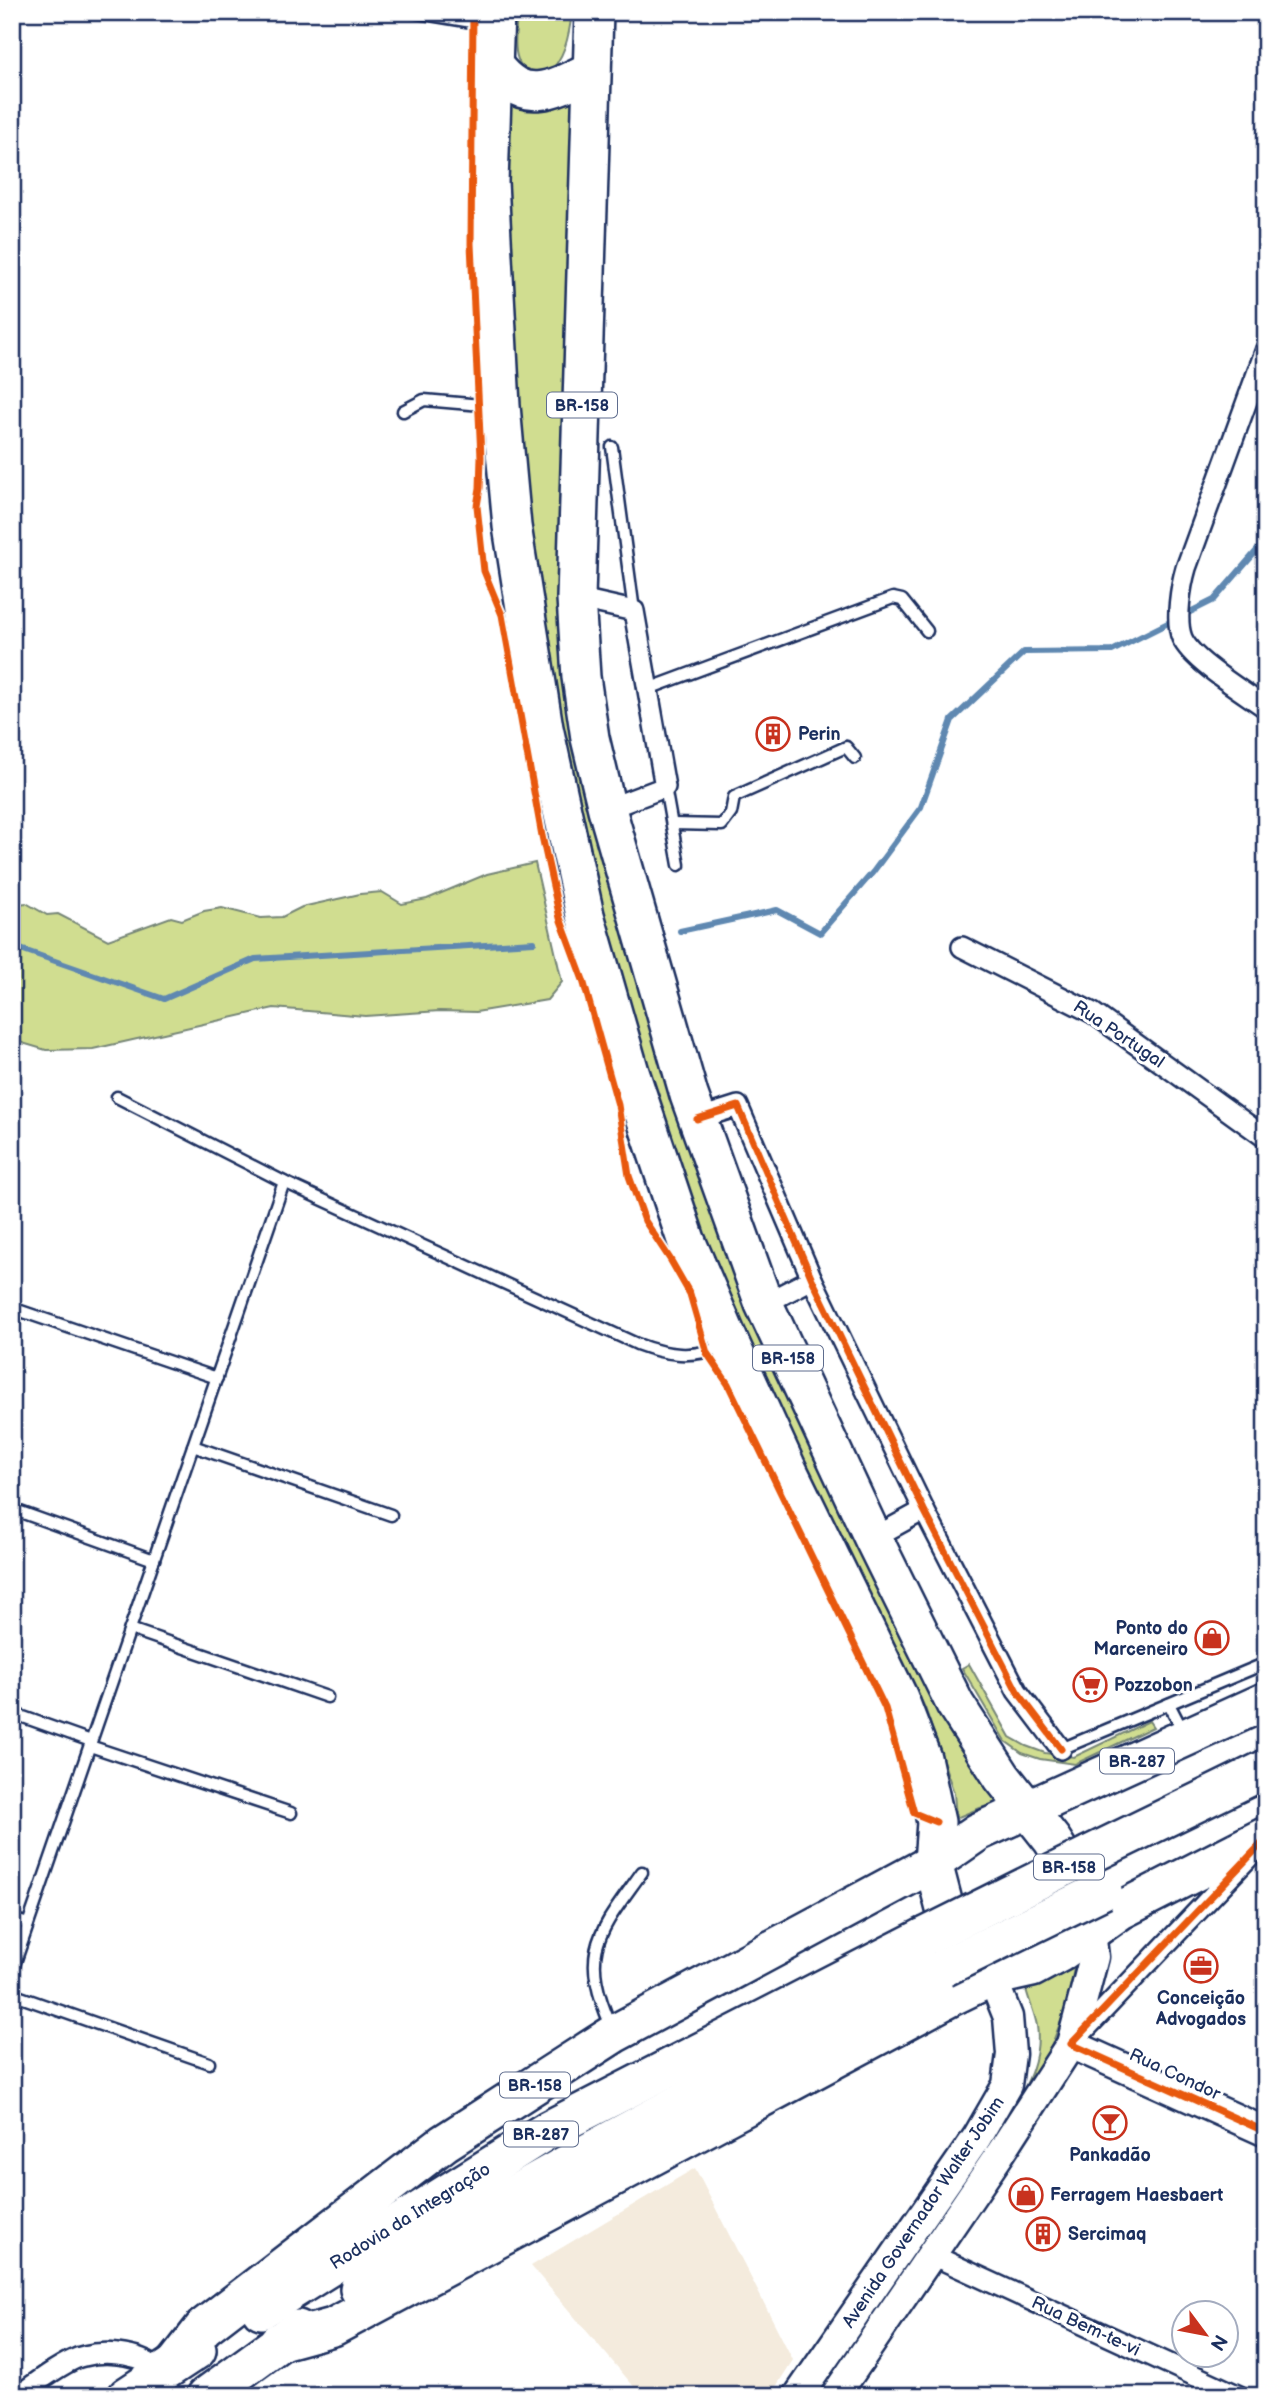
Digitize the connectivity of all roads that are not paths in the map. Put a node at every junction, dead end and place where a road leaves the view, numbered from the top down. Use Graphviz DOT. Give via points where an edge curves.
graph roads {
  1 [pos="412,12"];
  2 [pos="594,12"];
  3 [pos="495,15"];
  4 [pos="494,66"];
  5 [pos="592,70"];
  6 [pos="1266,349"];
  7 [pos="500,406"];
  8 [pos="403,411"];
  9 [pos="612,447"];
  10 [pos="576,598"];
  11 [pos="634,611"];
  12 [pos="927,631"];
  13 [pos="648,689"];
  14 [pos="1266,708"];
  15 [pos="855,758"];
  16 [pos="665,787"];
  17 [pos="607,809"];
  18 [pos="672,824"];
  19 [pos="679,865"];
  20 [pos="962,947"];
  21 [pos="117,1097"];
  22 [pos="697,1119"];
  23 [pos="1266,1138"];
  24 [pos="284,1182"];
  25 [pos="812,1279"];
  26 [pos="764,1304"];
  27 [pos="12,1308"];
  28 [pos="730,1343"];
  29 [pos="217,1378"];
  30 [pos="193,1446"];
  31 [pos="12,1509"];
  32 [pos="924,1510"];
  33 [pos="391,1515"];
  34 [pos="873,1538"];
  35 [pos="154,1560"];
  36 [pos="130,1629"];
  37 [pos="1266,1663"];
  38 [pos="327,1697"];
  39 [pos="1266,1701"];
  40 [pos="1168,1704"];
  41 [pos="12,1713"];
  42 [pos="1186,1738"];
  43 [pos="91,1744"];
  44 [pos="1060,1749"];
  45 [pos="1266,1769"];
  46 [pos="1266,1810"];
  47 [pos="1027,1811"];
  48 [pos="291,1814"];
  49 [pos="1266,1838"];
  50 [pos="933,1863"];
  51 [pos="642,1872"];
  52 [pos="12,1919"];
  53 [pos="28,1924"];
  54 [pos="1091,1931"];
  55 [pos="12,1971"];
  56 [pos="992,1977"];
  57 [pos="12,1994"];
  58 [pos="614,2034"];
  59 [pos="1071,2044"];
  60 [pos="209,2063"];
  61 [pos="1266,2132"];
  62 [pos="932,2256"];
  63 [pos="278,2342"];
  64 [pos="168,2368"];
  65 [pos="254,2374"];
  66 [pos="18,2396"];
  67 [pos="127,2396"];
  68 [pos="206,2396"];
  69 [pos="797,2396"];
  70 [pos="835,2396"];
  71 [pos="1239,2396"];
  1 -- 3 [label="lane" via="472,22"];
  2 -- 5 [label="highway, BR-158"];
  3 -- 4 [label="highway, BR-158"];
  4 -- 5 [label="highway" via="505,82 544,92"];
  4 -- 7 [label="highway, BR-158" via="489,182"];
  5 -- 10 [label="highway, BR-158"];
  6 -- 14 [label="street" via="1186,568 1179,600 1181,637 1195,656"];
  7 -- 8 [label="lane" via="424,400"];
  7 -- 28 [label="highway, BR-158" via="512,526 544,728 585,915 630,1072 682,1227"];
  9 -- 11 [label="lane"];
  10 -- 11 [label="street"];
  10 -- 17 [label="highway, BR-158" via="590,738"];
  11 -- 13 [label="street"];
  12 -- 13 [label="lane" via="902,600 893,598"];
  13 -- 16 [label="street"];
  15 -- 18 [label="lane" via="846,747 734,797 731,813 722,825"];
  16 -- 17 [label="street"];
  16 -- 18 [label="lane"];
  17 -- 22 [label="highway, BR-158"];
  18 -- 19 [label="lane"];
  20 -- 23 [label="street, Rua Portugal" via="1093,1013"];
  21 -- 24 [label="lane"];
  22 -- 25 [label="street" via="738,1105"];
  22 -- 26 [label="highway, BR-158"];
  24 -- 28 [label="lane" via="637,1344 662,1353 689,1355"];
  24 -- 29 [label="lane"];
  25 -- 26 [label="street"];
  25 -- 32 [label="street"];
  26 -- 34 [label="highway, BR-158"];
  27 -- 29 [label="lane"];
  28 -- 50 [label="highway, BR-158" via="899,1698 922,1758 936,1822"];
  29 -- 30 [label="lane"];
  30 -- 33 [label="lane"];
  30 -- 35 [label="lane"];
  31 -- 35 [label="lane"];
  32 -- 34 [label="street"];
  32 -- 44 [label="street" via="1017,1691"];
  34 -- 47 [label="highway, BR-158" via="956,1704"];
  35 -- 36 [label="lane"];
  36 -- 38 [label="lane"];
  36 -- 43 [label="lane"];
  37 -- 40 [label="lane"];
  39 -- 42 [label="highway, BR-287"];
  40 -- 42 [label="lane"];
  40 -- 44 [label="lane"];
  41 -- 43 [label="lane"];
  42 -- 47 [label="highway, BR-287"];
  43 -- 48 [label="lane"];
  43 -- 53 [label="lane"];
  45 -- 64 [label="highway, Rodovia da Integração / BR-287, bridge" via="924,1937 548,2130"];
  46 -- 63 [label="highway, Rodovia da Integração / BR-287, bridge" via="943,1968 556,2168"];
  47 -- 50 [label="highway, BR-287" via="978,1832"];
  47 -- 54 [label="highway, BR-158" via="1078,1881 1091,1914"];
  49 -- 54 [label="highway" via="1121,1910"];
  49 -- 59 [label="street, Avenida Governador Walter Jobim"];
  50 -- 56 [label="highway" via="951,1932 969,1962"];
  50 -- 58 [label="highway, BR-158"];
  51 -- 58 [label="lane" via="605,1924 595,1955 594,1975"];
  52 -- 53 [label="lane"];
  53 -- 55 [label="lane"];
  54 -- 56 [label="highway" via="1032,1968"];
  54 -- 59 [label="main road, Avenida Governador Walter Jobim" via="1094,1958"];
  56 -- 63 [label="highway" via="333,2327"];
  56 -- 69 [label="main road, Avenida Governador Walter Jobim" via="1007,2017 1012,2054 1007,2085 977,2137"];
  57 -- 60 [label="lane"];
  58 -- 64 [label="highway, BR-158" via="444,2143 204,2328"];
  59 -- 61 [label="main road, Rua Condor"];
  59 -- 62 [label="main road, Avenida Governador Walter Jobim"];
  62 -- 70 [label="main road, Avenida Governador Walter Jobim"];
  62 -- 71 [label="street, Rua Bem-te-vi"];
  63 -- 65 [label="lane"];
  63 -- 68 [label="highway, Rodovia da Integração"];
  64 -- 66 [label="street" via="121,2354 82,2356"];
  64 -- 67 [label="highway, Rodovia da Integração / BR-158"];
}
